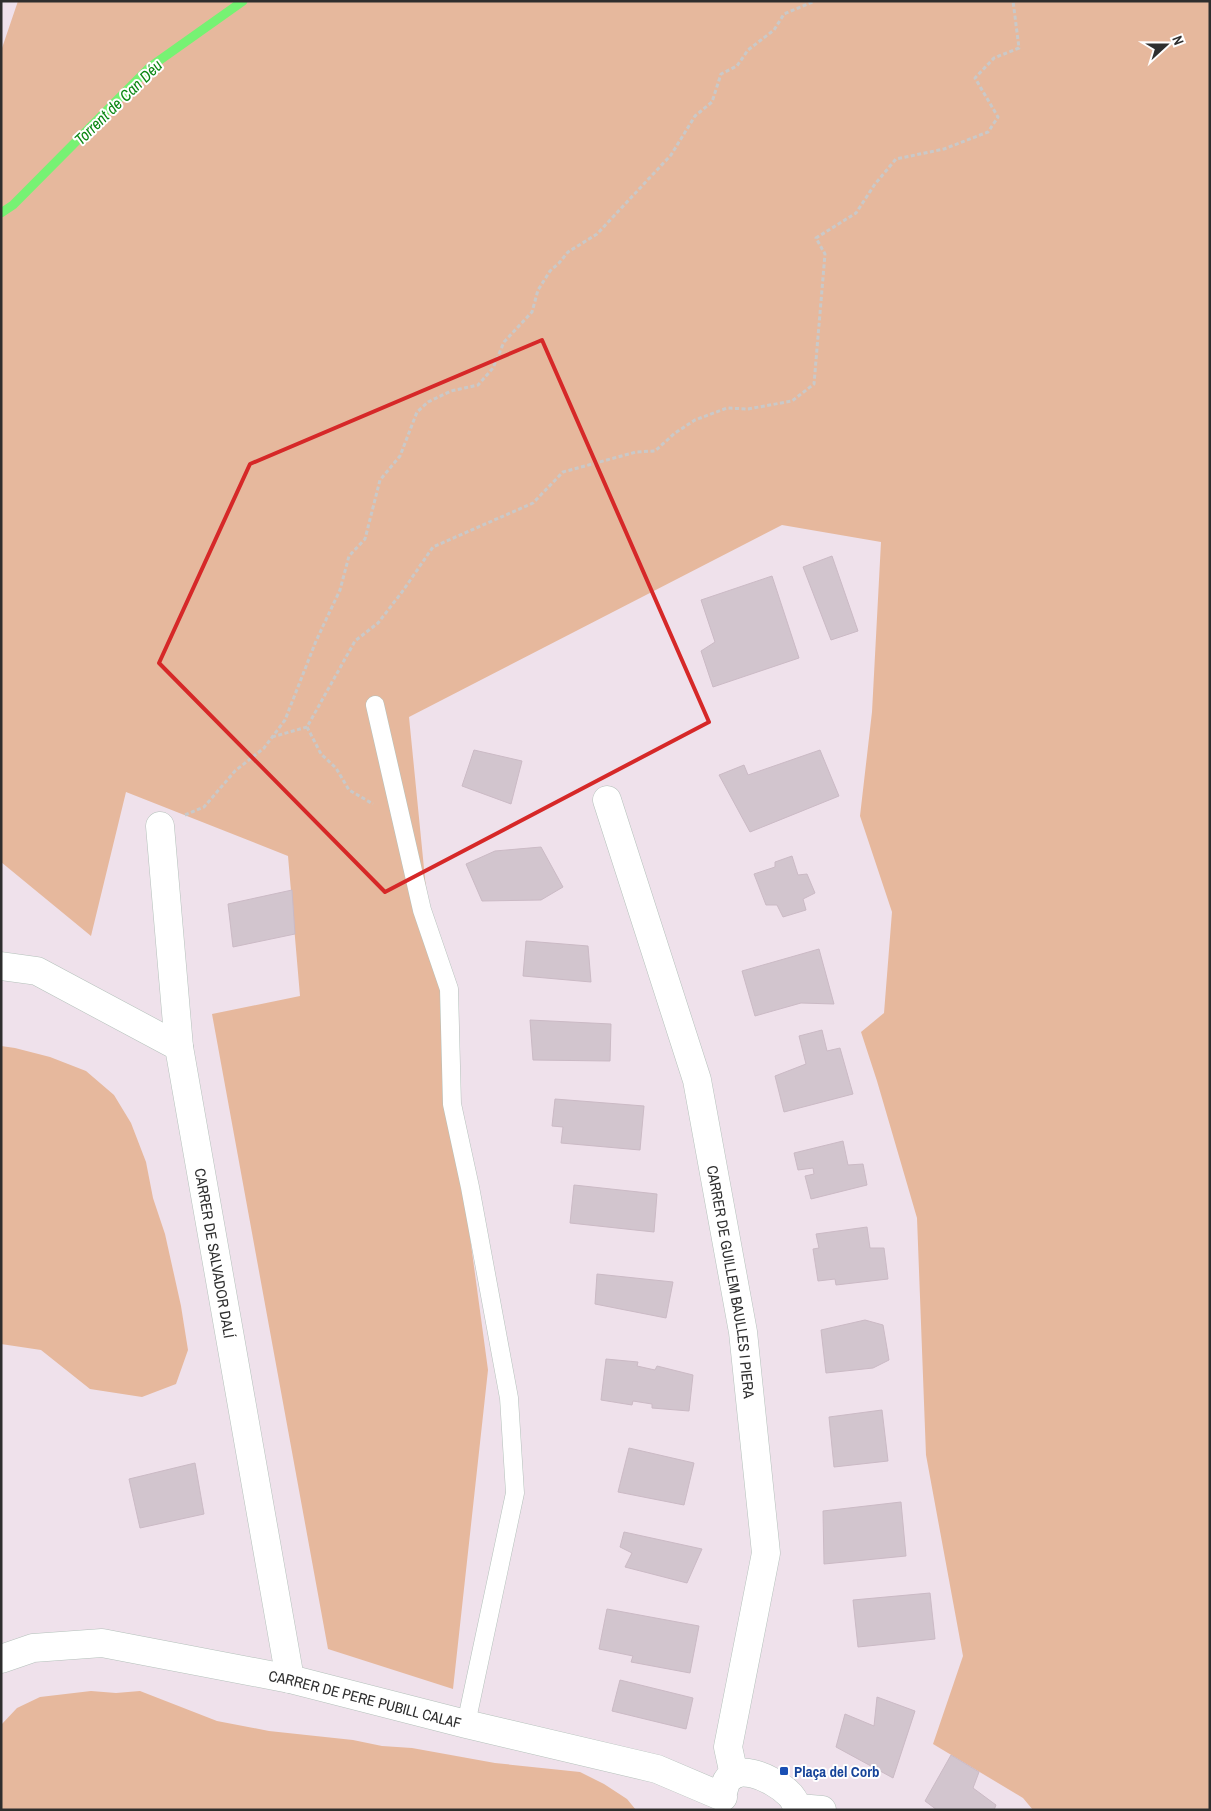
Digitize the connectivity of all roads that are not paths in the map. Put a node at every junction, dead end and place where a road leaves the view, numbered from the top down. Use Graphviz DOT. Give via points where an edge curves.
graph roads {
  1 [pos="375,705"];
  2 [pos="607,800"];
  3 [pos="160,826"];
  4 [pos="1,966"];
  5 [pos="179,1047"];
  6 [pos="1,1659"];
  7 [pos="290,1678"];
  8 [pos="466,1724"];
  9 [pos="728,1794"];
  10 [pos="806,1809"];
  1 -- 8 [label="lane" via="422,910 449,989 452,1104 509,1398 515,1493"];
  2 -- 9 [label="street, CARRER DE GUILLEM BAULLES I PIERA" via="697,1080 743,1332 766,1553 728,1747"];
  3 -- 5 [label="street, CARRER DE SALVADOR DALÍ"];
  4 -- 5 [label="street" via="37,971"];
  5 -- 7 [label="street, CARRER DE SALVADOR DALÍ"];
  6 -- 7 [label="street, CARRER DE PERE PUBILL CALAF" via="33,1648 102,1643"];
  7 -- 8 [label="street, CARRER DE PERE PUBILL CALAF"];
  8 -- 9 [label="street, CARRER DE PERE PUBILL CALAF" via="657,1769"];
  9 -- 10 [label="street" via="748,1772 778,1785"];
}
